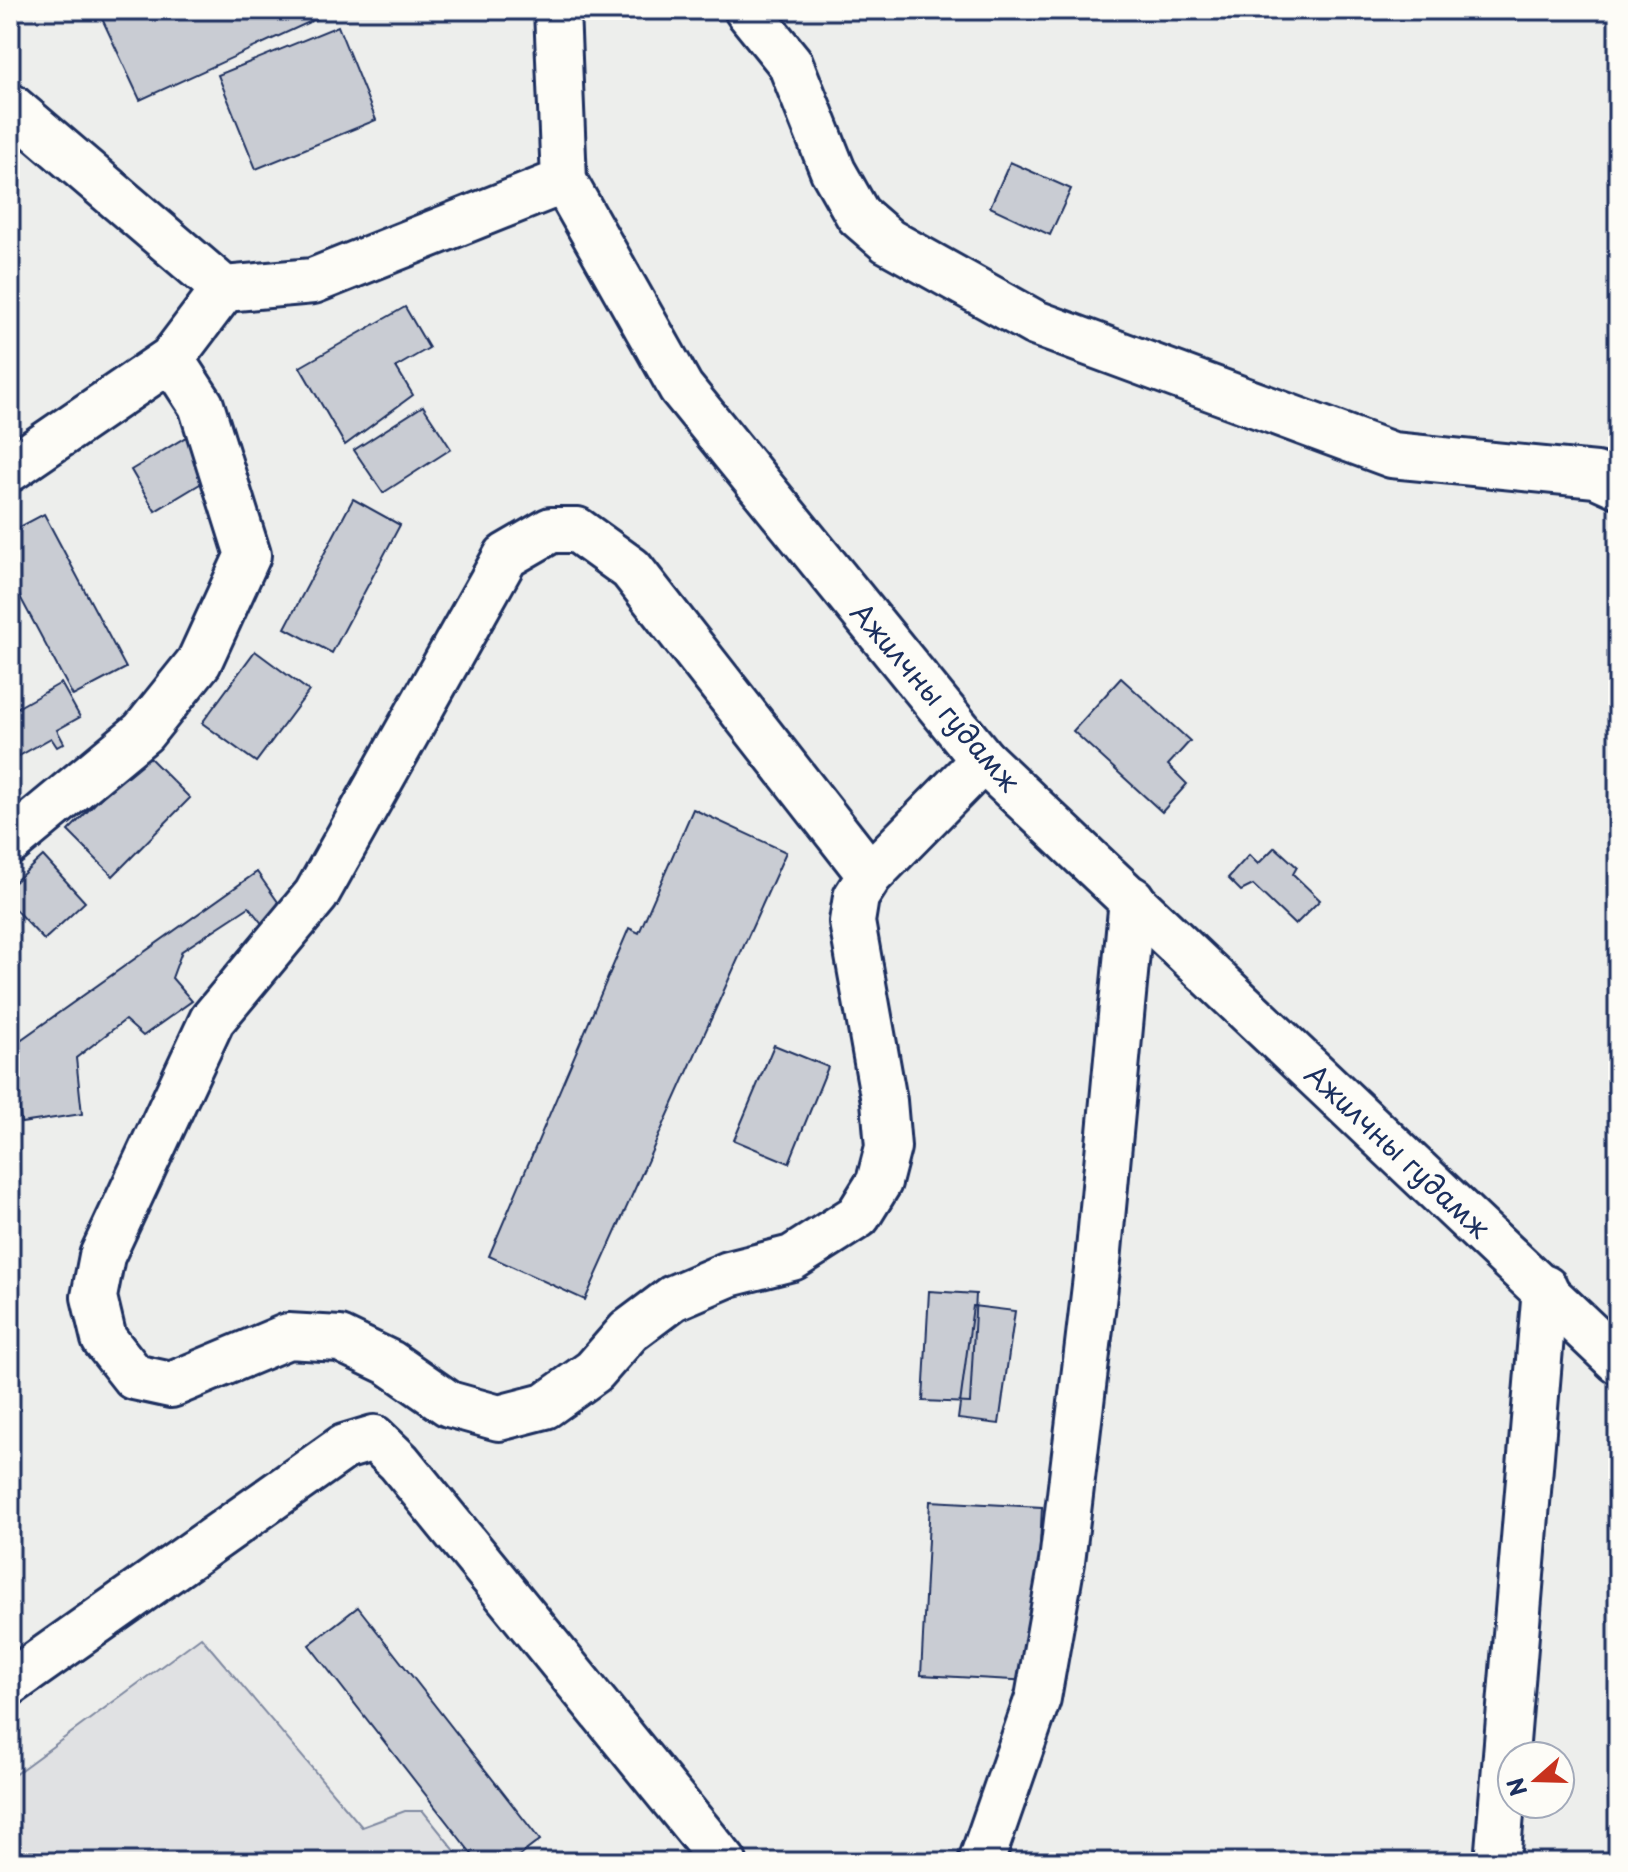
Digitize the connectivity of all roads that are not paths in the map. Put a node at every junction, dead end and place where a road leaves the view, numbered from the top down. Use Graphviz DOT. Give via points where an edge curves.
graph roads {
  1 [pos="557,10"];
  2 [pos="747,10"];
  3 [pos="10,106"];
  4 [pos="564,181"];
  5 [pos="224,289"];
  6 [pos="171,359"];
  7 [pos="10,469"];
  8 [pos="1618,485"];
  9 [pos="983,760"];
  10 [pos="10,842"];
  11 [pos="870,875"];
  12 [pos="1132,899"];
  13 [pos="1545,1288"];
  14 [pos="1618,1361"];
  15 [pos="10,1683"];
  16 [pos="724,1862"];
  17 [pos="981,1862"];
  18 [pos="1497,1862"];
  1 -- 4 [label="main road, Ажилчны гудамж"];
  2 -- 8 [label="main road" via="790,63 833,171 858,215 888,241 1035,323 1392,455 1596,475"];
  3 -- 5 [label="main road"];
  4 -- 5 [label="main road" via="313,281"];
  4 -- 9 [label="main road, Ажилчны гудамж" via="681,388"];
  5 -- 6 [label="main road"];
  6 -- 7 [label="main road"];
  6 -- 10 [label="main road" via="201,405 248,555 199,662 143,732"];
  9 -- 11 [label="main road"];
  9 -- 12 [label="main road, Ажилчны гудамж"];
  11 -- 11 [label="main road" via="856,897 852,922 888,1147 879,1182 858,1216 792,1258 729,1274 673,1298 629,1331 594,1371 545,1406 499,1418 449,1404 390,1363 340,1339 288,1336 171,1385 134,1377 104,1339 94,1297 102,1256 212,1020 316,895 506,556 551,530 577,530 631,569"];
  12 -- 13 [label="main road, Ажилчны гудамж"];
  12 -- 17 [label="main road" via="1098,1261 1062,1562 1038,1698"];
  13 -- 14 [label="main road, Ажилчны гудамж"];
  13 -- 18 [label="main road"];
  15 -- 16 [label="main road" via="344,1447 374,1438 399,1462"];
}
